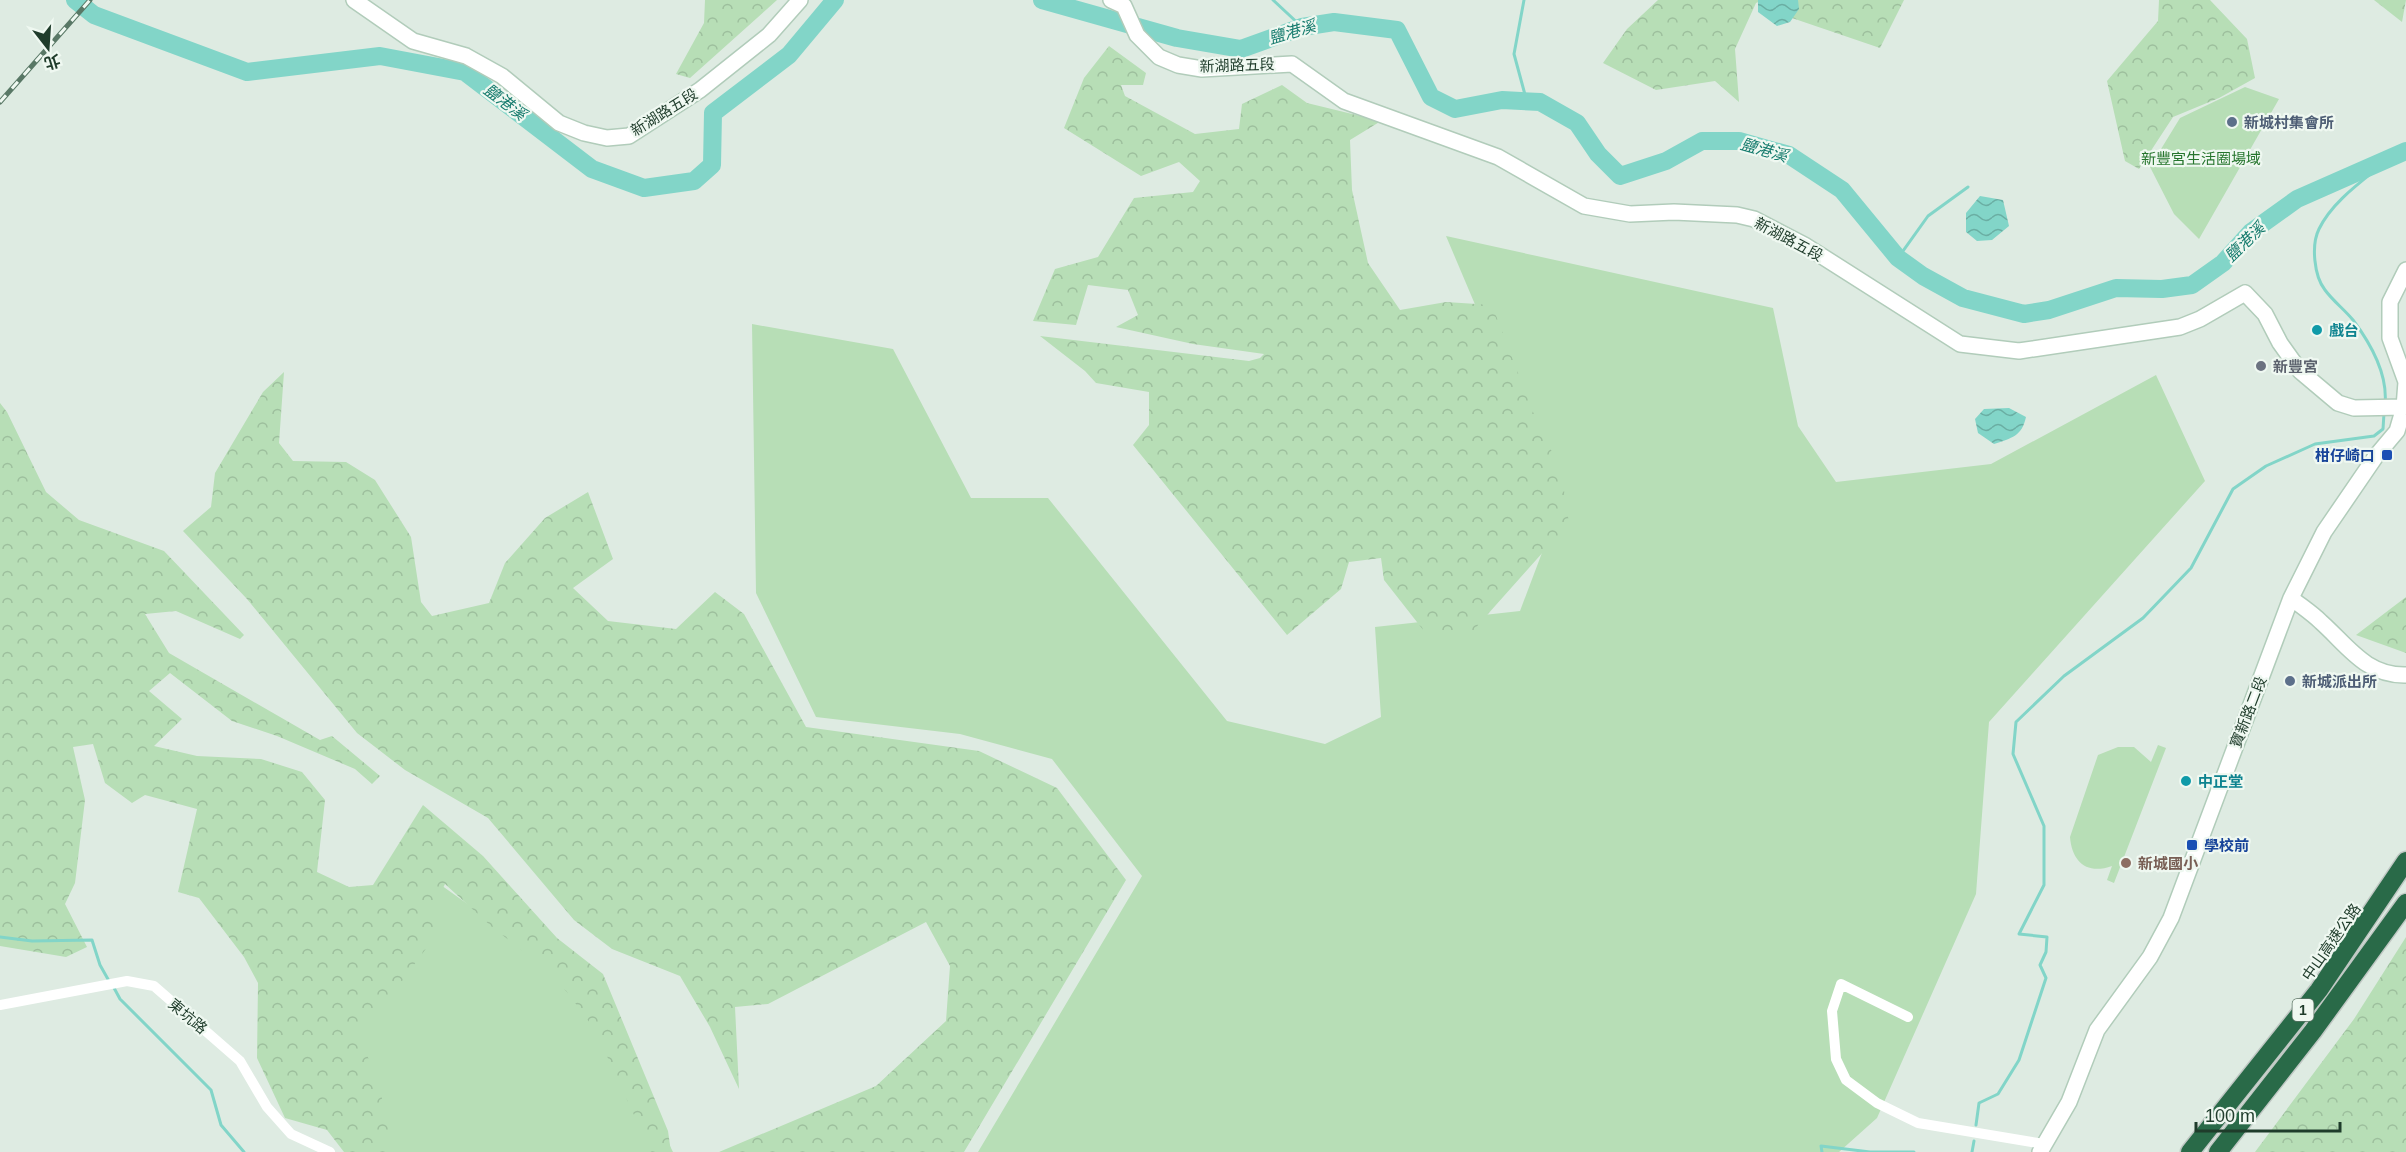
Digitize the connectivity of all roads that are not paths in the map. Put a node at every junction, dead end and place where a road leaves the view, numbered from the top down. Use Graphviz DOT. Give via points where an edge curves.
graph roads {
  1 [pos="354,0"];
  2 [pos="800,0"];
  3 [pos="1111,0"];
  4 [pos="2406,270"];
  5 [pos="2404,407"];
  6 [pos="2291,598"];
  7 [pos="2406,675"];
  8 [pos="2406,861"];
  9 [pos="2406,903"];
  10 [pos="0,1005"];
  11 [pos="1908,1017"];
  12 [pos="2042,1148"];
  13 [pos="330,1152"];
  14 [pos="2190,1152"];
  15 [pos="2218,1152"];
  1 -- 2 [label="street, 新湖路五段" via="413,41 466,56 502,76 559,123 607,138 629,136 700,90 769,35"];
  3 -- 5 [label="street, 新湖路五段" via="1124,6 1137,35 1159,57 1202,69 1292,64 1344,101 1498,157 1584,206 1630,214 1674,212 1754,219 1806,246 1960,344 2019,351 2180,327 2245,293 2265,314 2300,371 2338,404 2354,408"];
  4 -- 5 [label="street, 寶新路二段" via="2390,302 2390,338 2406,382"];
  5 -- 6 [label="street, 寶新路二段" via="2397,431 2324,532"];
  6 -- 7 [label="street" via="2361,661 2380,672"];
  6 -- 12 [label="street, 寶新路二段" via="2171,918 2150,957 2097,1030 2069,1102"];
  8 -- 14 [label="highway, 中山高速公路 / 1" via="2319,990"];
  9 -- 15 [label="highway, 1"];
  10 -- 13 [label="street, 東坑路" via="127,981 154,986 240,1061 267,1107 291,1134"];
  11 -- 12 [label="street" via="1841,984 1832,1011 1836,1059 1846,1080 1877,1103 1917,1123"];
}
